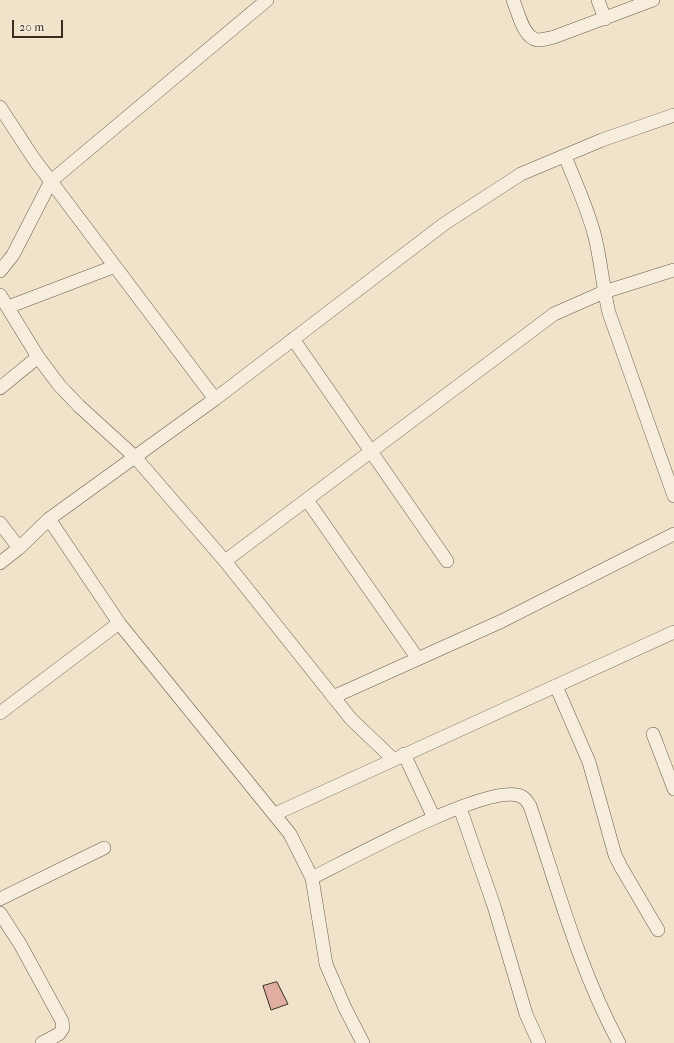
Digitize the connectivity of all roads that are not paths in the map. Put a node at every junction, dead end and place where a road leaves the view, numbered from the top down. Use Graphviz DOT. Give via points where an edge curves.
graph roads {
  1 [pos="267,0"];
  2 [pos="513,0"];
  3 [pos="598,0"];
  4 [pos="653,0"];
  5 [pos="605,18"];
  6 [pos="0,107"];
  7 [pos="674,115"];
  8 [pos="565,156"];
  9 [pos="51,181"];
  10 [pos="113,267"];
  11 [pos="674,270"];
  12 [pos="0,271"];
  13 [pos="604,292"];
  14 [pos="0,294"];
  15 [pos="8,307"];
  16 [pos="293,339"];
  17 [pos="38,357"];
  18 [pos="0,388"];
  19 [pos="215,399"];
  20 [pos="370,452"];
  21 [pos="135,457"];
  22 [pos="674,496"];
  23 [pos="307,500"];
  24 [pos="49,519"];
  25 [pos="0,523"];
  26 [pos="674,534"];
  27 [pos="19,548"];
  28 [pos="225,561"];
  29 [pos="447,561"];
  30 [pos="0,563"];
  31 [pos="119,623"];
  32 [pos="674,632"];
  33 [pos="418,659"];
  34 [pos="556,686"];
  35 [pos="333,697"];
  36 [pos="0,712"];
  37 [pos="653,734"];
  38 [pos="398,757"];
  39 [pos="674,789"];
  40 [pos="460,808"];
  41 [pos="275,814"];
  42 [pos="434,818"];
  43 [pos="104,848"];
  44 [pos="312,878"];
  45 [pos="0,899"];
  46 [pos="0,913"];
  47 [pos="658,930"];
  48 [pos="42,1043"];
  49 [pos="364,1043"];
  50 [pos="539,1043"];
  51 [pos="619,1043"];
  1 -- 9 [label="street"];
  2 -- 5 [label="street" via="526,32 539,40"];
  3 -- 5 [label="street"];
  4 -- 5 [label="street"];
  6 -- 9 [label="street" via="34,160"];
  7 -- 8 [label="street"];
  8 -- 13 [label="street" via="594,235"];
  8 -- 16 [label="street" via="521,174 444,224"];
  9 -- 10 [label="street"];
  9 -- 12 [label="street" via="13,255"];
  10 -- 15 [label="street"];
  10 -- 19 [label="street"];
  11 -- 13 [label="street"];
  13 -- 20 [label="street" via="554,314"];
  13 -- 22 [label="street" via="609,313"];
  14 -- 15 [label="street"];
  15 -- 17 [label="street"];
  16 -- 19 [label="street"];
  16 -- 20 [label="street"];
  17 -- 18 [label="street"];
  17 -- 21 [label="street" via="79,406"];
  19 -- 21 [label="street"];
  20 -- 23 [label="street"];
  20 -- 29 [label="street"];
  21 -- 24 [label="street"];
  21 -- 28 [label="street"];
  23 -- 28 [label="street"];
  23 -- 33 [label="street"];
  24 -- 27 [label="street"];
  24 -- 31 [label="street"];
  25 -- 27 [label="street"];
  26 -- 33 [label="street" via="502,621"];
  27 -- 30 [label="street"];
  28 -- 35 [label="street"];
  31 -- 36 [label="street"];
  31 -- 41 [label="street"];
  32 -- 34 [label="street"];
  33 -- 35 [label="street"];
  34 -- 38 [label="street"];
  34 -- 47 [label="street" via="593,773 620,867"];
  35 -- 38 [label="street" via="351,718"];
  37 -- 39 [label="street"];
  38 -- 41 [label="street"];
  38 -- 42 [label="street"];
  40 -- 42 [label="street"];
  40 -- 50 [label="street" via="494,906 526,1014"];
  40 -- 51 [label="street" via="489,797 509,794 526,800 592,986"];
  41 -- 44 [label="street" via="290,834"];
  42 -- 44 [label="street"];
  43 -- 45 [label="street"];
  44 -- 49 [label="street" via="326,964"];
  46 -- 48 [label="street" via="62,1021 63,1028 59,1034"];
}
